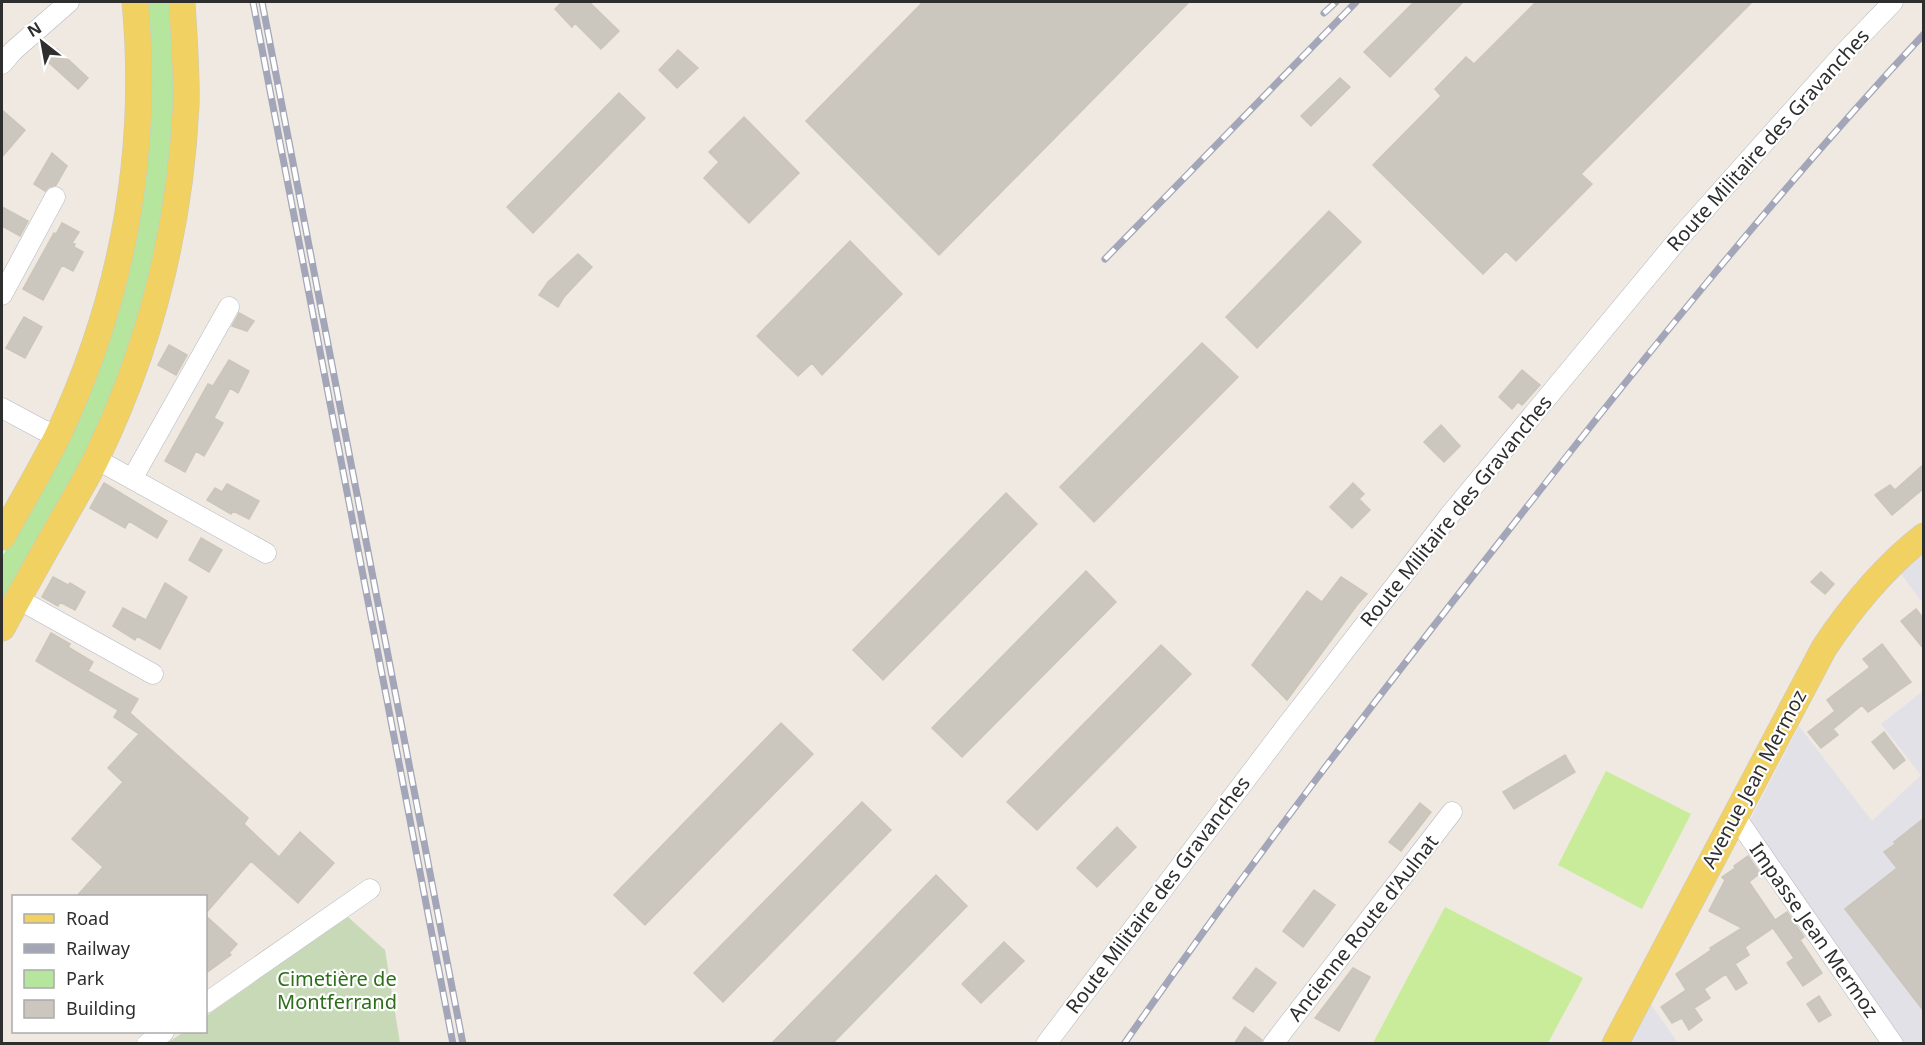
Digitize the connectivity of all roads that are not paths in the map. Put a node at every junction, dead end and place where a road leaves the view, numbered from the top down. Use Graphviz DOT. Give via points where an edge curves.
graph roads {
  1 [pos="69,2"];
  2 [pos="135,2"];
  3 [pos="182,2"];
  4 [pos="1893,2"];
  5 [pos="2,64"];
  6 [pos="55,198"];
  7 [pos="2,295"];
  8 [pos="229,307"];
  9 [pos="2,408"];
  10 [pos="57,435"];
  11 [pos="96,459"];
  12 [pos="132,479"];
  13 [pos="1923,536"];
  14 [pos="2,537"];
  15 [pos="266,554"];
  16 [pos="18,599"];
  17 [pos="2,628"];
  18 [pos="153,674"];
  19 [pos="1452,812"];
  20 [pos="1735,816"];
  21 [pos="370,889"];
  22 [pos="207,1002"];
  23 [pos="163,1033"];
  24 [pos="147,1044"];
  25 [pos="1046,1044"];
  26 [pos="1273,1044"];
  27 [pos="1615,1044"];
  28 [pos="1893,1044"];
  1 -- 5 [label="street"];
  2 -- 10 [label="main road" via="137,135 122,248 98,334"];
  3 -- 11 [label="main road" via="186,104 168,255 138,360"];
  4 -- 25 [label="street, Route Militaire des Gravanches" via="1681,236 1449,516"];
  6 -- 7 [label="street"];
  8 -- 12 [label="street"];
  9 -- 10 [label="street"];
  10 -- 14 [label="main road"];
  11 -- 12 [label="street"];
  11 -- 16 [label="main road"];
  12 -- 15 [label="street"];
  13 -- 20 [label="main road, Avenue Jean Mermoz" via="1881,574 1848,612 1824,648"];
  16 -- 17 [label="main road"];
  16 -- 18 [label="street"];
  19 -- 26 [label="street, Ancienne Route d'Aulnat"];
  20 -- 27 [label="main road, Avenue Jean Mermoz"];
  20 -- 28 [label="street, Impasse Jean Mermoz"];
  21 -- 22 [label="street"];
  23 -- 24 [label="street"];
}
